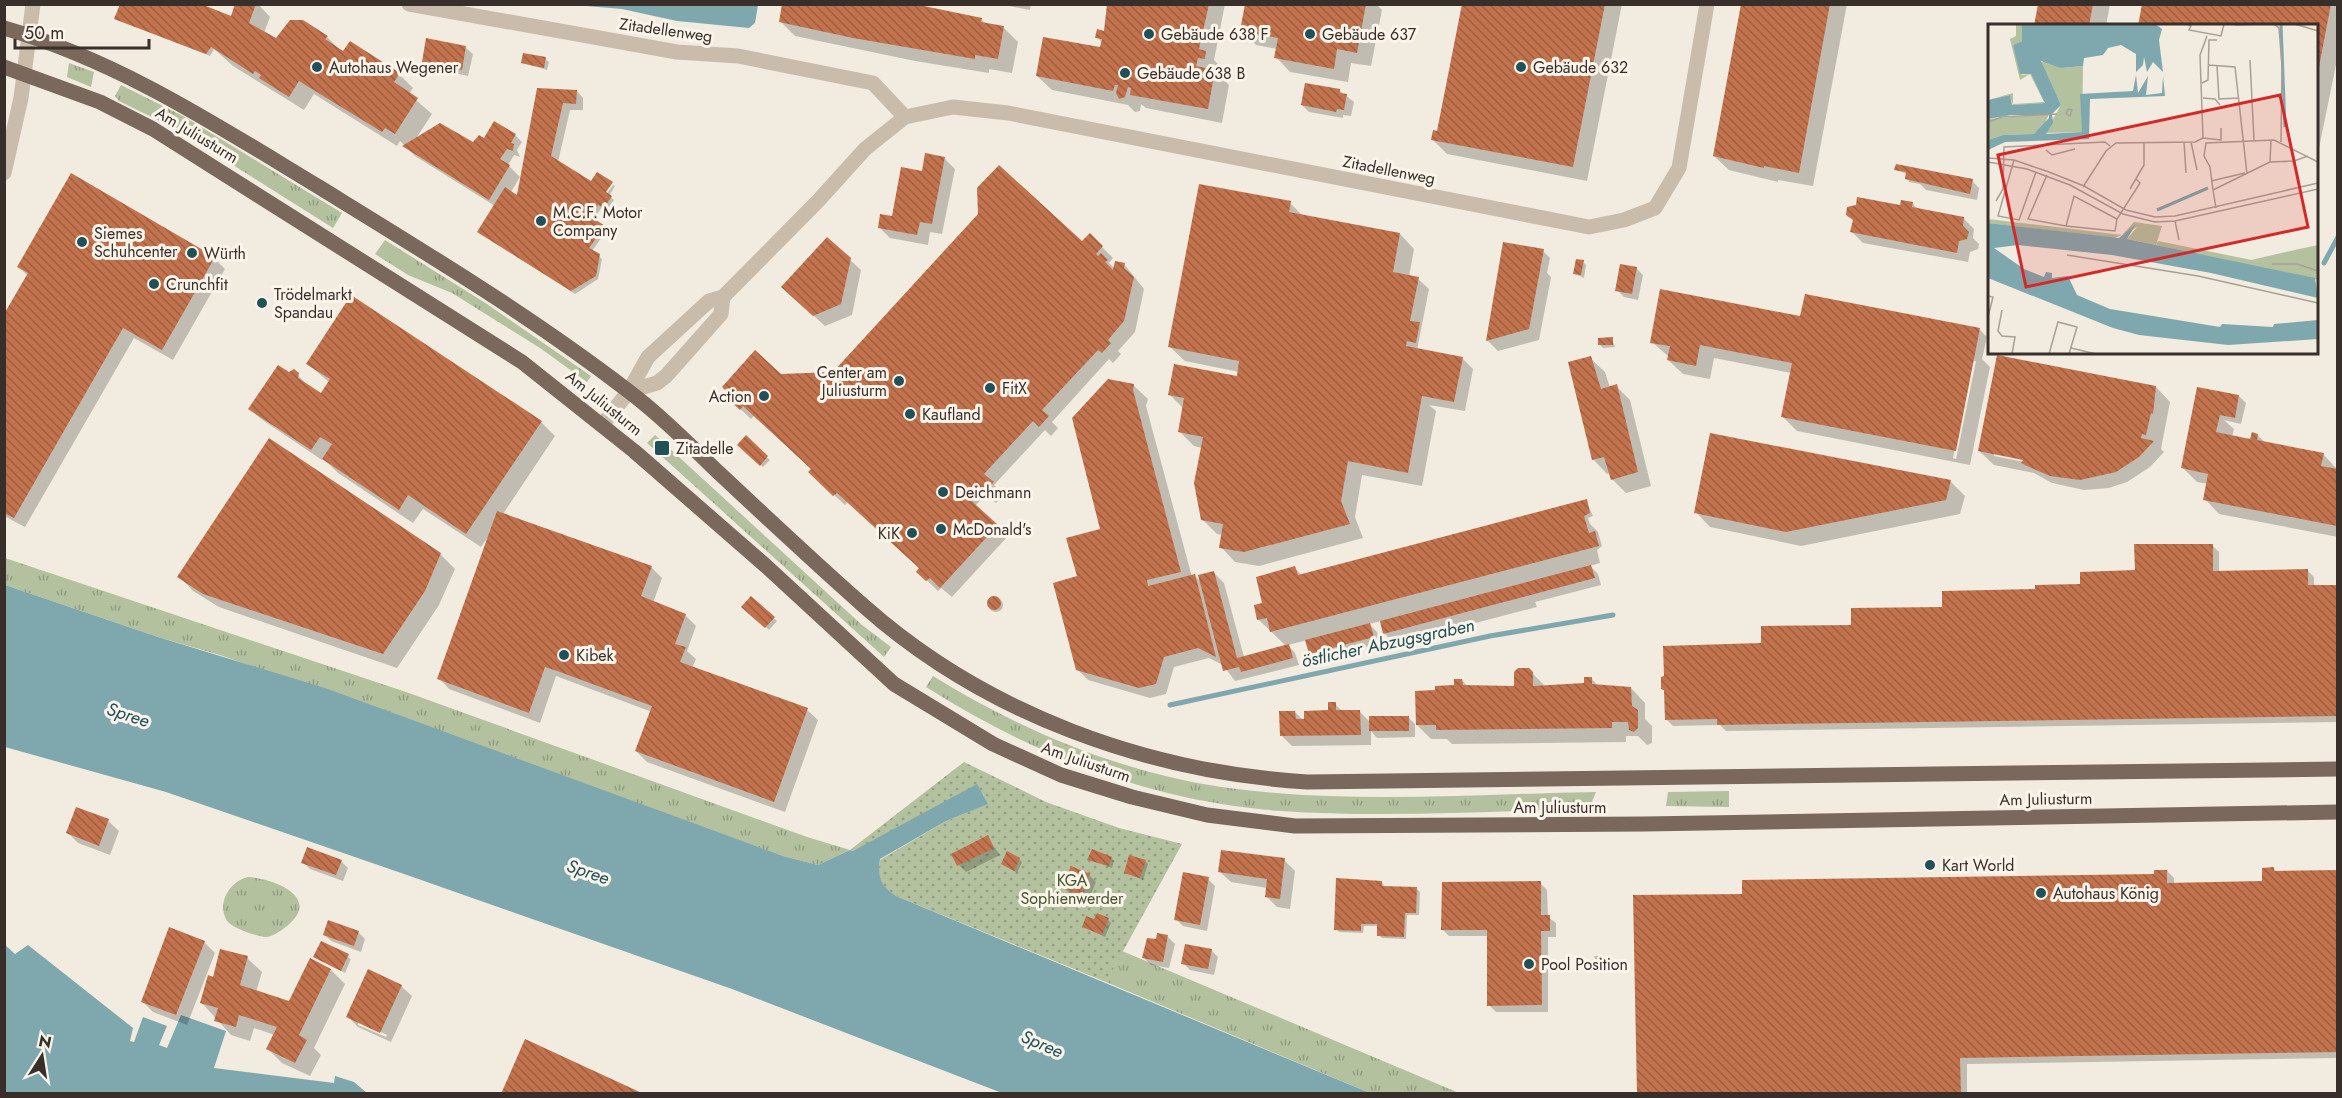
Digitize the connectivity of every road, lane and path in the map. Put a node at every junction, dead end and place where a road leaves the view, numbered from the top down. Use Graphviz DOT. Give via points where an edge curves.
graph roads {
  1 [pos="33,4"];
  2 [pos="409,4"];
  3 [pos="1707,4"];
  4 [pos="4,28"];
  5 [pos="29,35"];
  6 [pos="4,67"];
  7 [pos="25,74"];
  8 [pos="905,117"];
  9 [pos="4,173"];
  10 [pos="723,297"];
  11 [pos="629,391"];
  12 [pos="603,424"];
  13 [pos="2337,769"];
  14 [pos="2337,812"];
  1 -- 5 [label="street"];
  2 -- 8 [label="street, Zitadellenweg" via="676,52 738,56 873,83"];
  3 -- 8 [label="street, Zitadellenweg" via="1679,168 1655,208 1589,227 1008,113 953,107"];
  4 -- 5 [label="main road, Am Juliusturm"];
  5 -- 7 [label="street"];
  5 -- 11 [label="main road, Am Juliusturm" via="118,71 200,115 522,314"];
  6 -- 7 [label="main road, Am Juliusturm"];
  7 -- 9 [label="street"];
  7 -- 12 [label="main road, Am Juliusturm" via="100,102 208,162 522,362"];
  8 -- 10 [label="street, Zitadellenweg" via="865,149"];
  10 -- 11 [label="street, Zitadellenweg" via="709,300 648,357"];
  10 -- 11 [label="street, Zitadellenweg" via="722,314 666,376"];
  11 -- 12 [label="street, Zitadellenweg"];
  11 -- 13 [label="main road, Am Juliusturm" via="868,610 921,653 1011,704 1074,733 1140,755 1213,771 1307,782"];
  12 -- 14 [label="main road, Am Juliusturm" via="894,684 993,744 1061,775 1207,815 1259,823 1329,826"];
}
